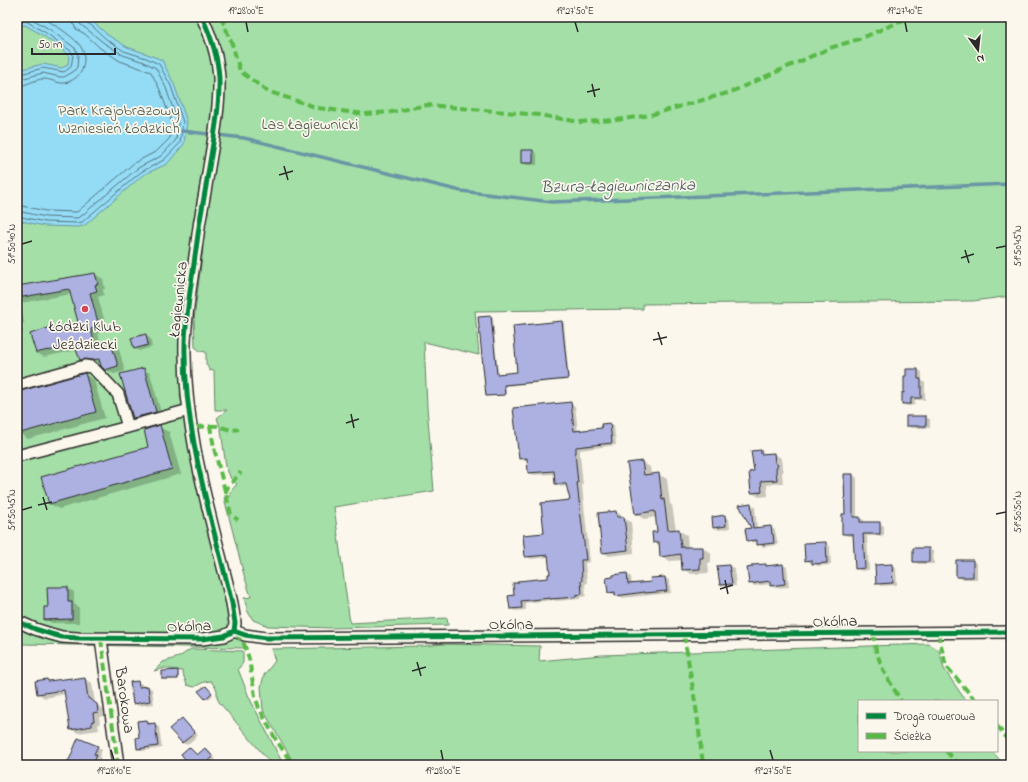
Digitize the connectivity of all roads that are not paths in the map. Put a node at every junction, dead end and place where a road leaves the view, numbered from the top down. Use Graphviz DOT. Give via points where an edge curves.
graph roads {
  1 [pos="202,17"];
  2 [pos="17,385"];
  3 [pos="189,410"];
  4 [pos="128,427"];
  5 [pos="17,456"];
  6 [pos="17,621"];
  7 [pos="234,631"];
  8 [pos="1011,632"];
  9 [pos="102,639"];
  10 [pos="118,765"];
  1 -- 3 [label="street, Łagiewnicka" via="213,44 219,78 212,149 188,300 185,362"];
  2 -- 4 [label="street" via="85,366 91,367 118,394"];
  3 -- 4 [label="street"];
  3 -- 7 [label="street, Łagiewnicka" via="196,456 232,603"];
  4 -- 5 [label="street"];
  6 -- 9 [label="street, Okólna" via="62,637"];
  7 -- 8 [label="street, Okólna" via="266,638"];
  7 -- 9 [label="street, Okólna" via="224,636 202,639"];
  9 -- 10 [label="street, Barokowa"];
}
